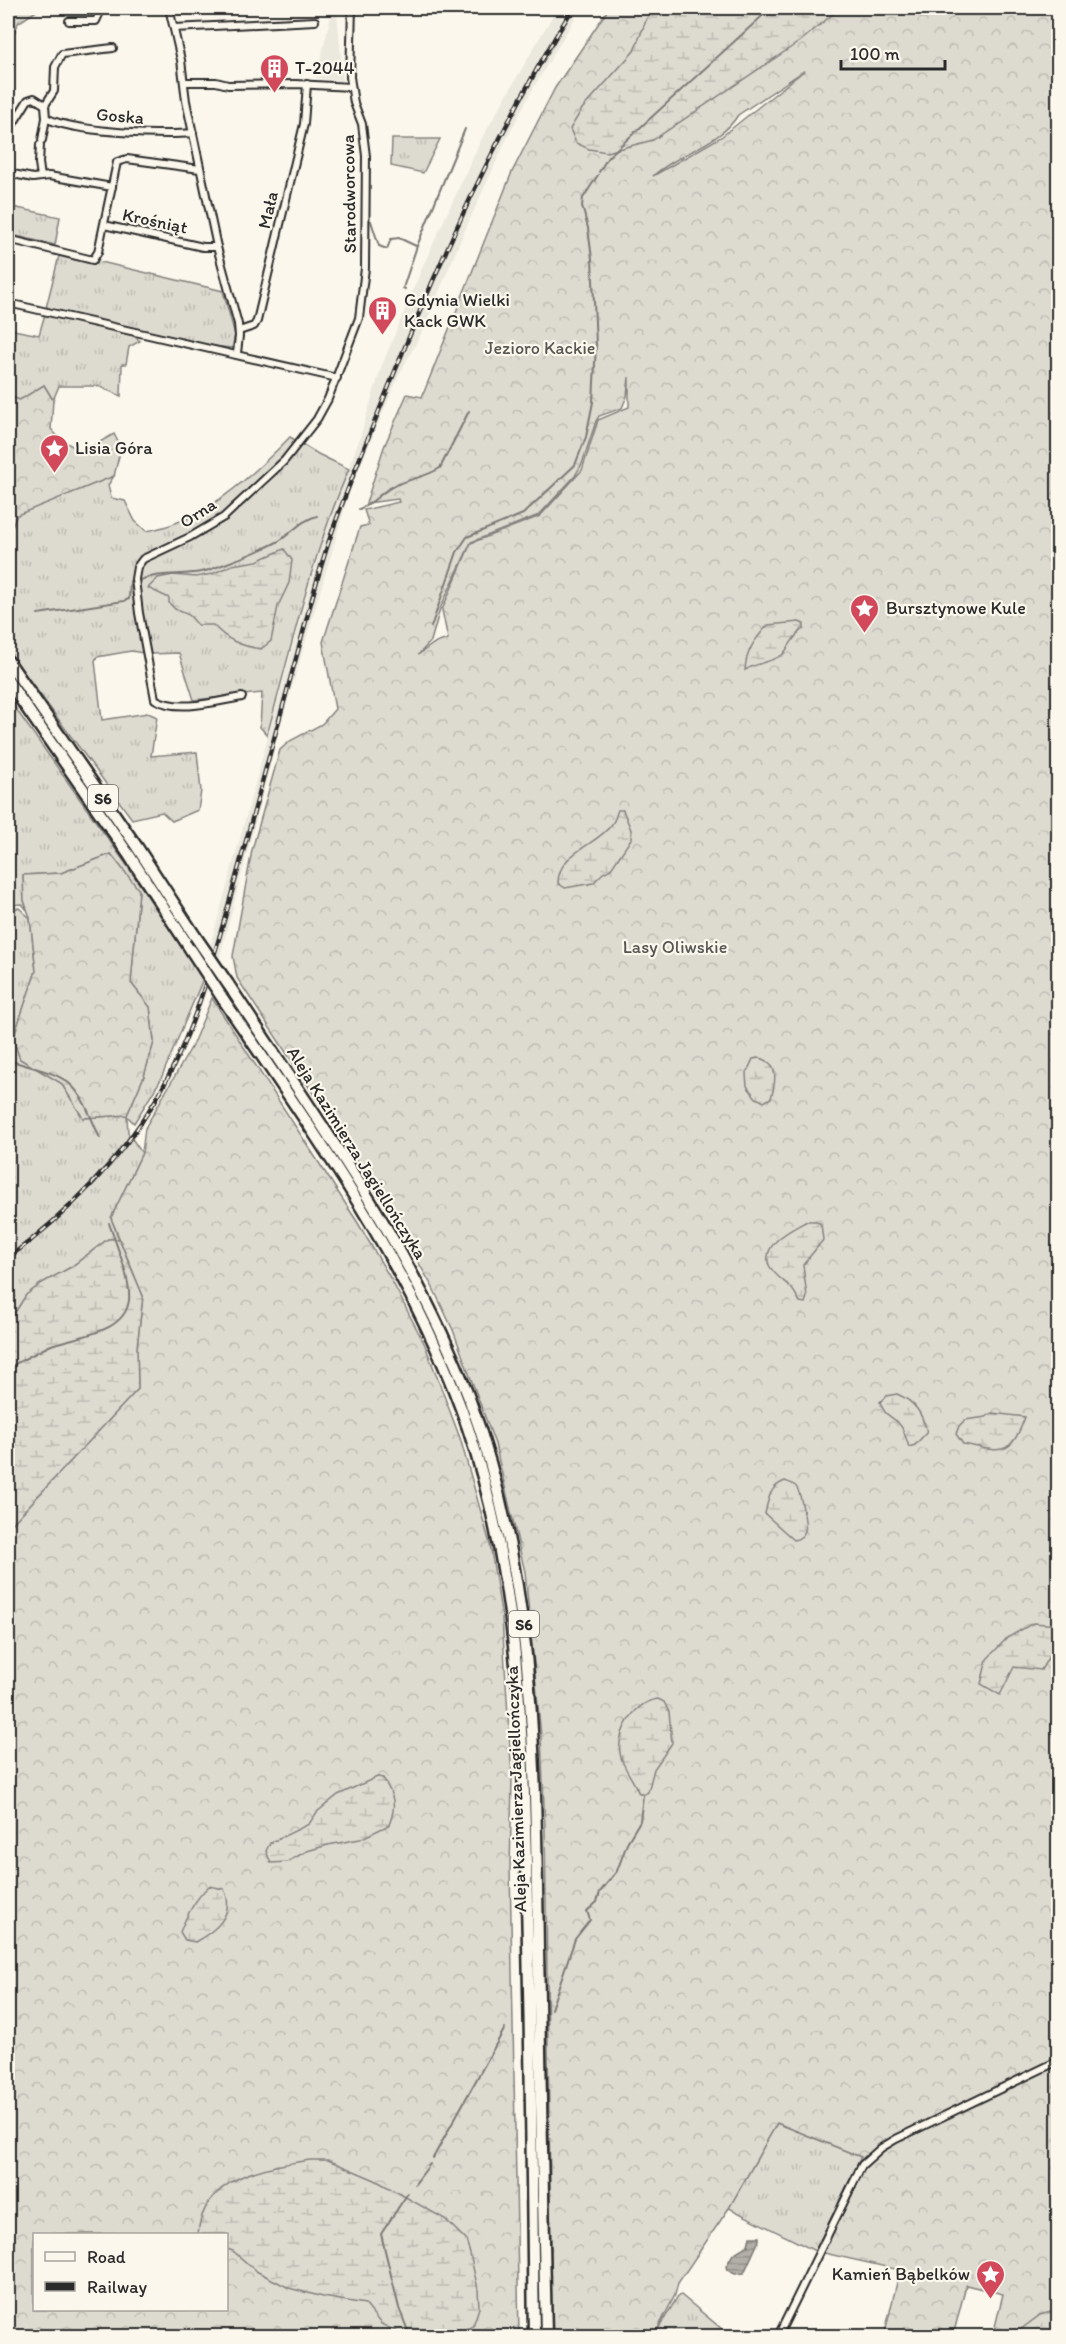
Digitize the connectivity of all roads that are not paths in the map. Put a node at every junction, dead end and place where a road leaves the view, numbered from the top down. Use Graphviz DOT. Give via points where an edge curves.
graph roads {
  1 [pos="102,8"];
  2 [pos="169,8"];
  3 [pos="352,8"];
  4 [pos="69,21"];
  5 [pos="315,21"];
  6 [pos="174,28"];
  7 [pos="113,48"];
  8 [pos="184,82"];
  9 [pos="307,84"];
  10 [pos="351,87"];
  11 [pos="45,105"];
  12 [pos="46,118"];
  13 [pos="8,132"];
  14 [pos="193,133"];
  15 [pos="200,169"];
  16 [pos="8,173"];
  17 [pos="41,177"];
  18 [pos="112,187"];
  19 [pos="104,225"];
  20 [pos="8,239"];
  21 [pos="217,247"];
  22 [pos="8,303"];
  23 [pos="239,331"];
  24 [pos="237,354"];
  25 [pos="337,378"];
  26 [pos="8,662"];
  27 [pos="8,681"];
  28 [pos="242,697"];
  29 [pos="1059,2061"];
  30 [pos="534,2337"];
  31 [pos="546,2337"];
  32 [pos="778,2337"];
  1 -- 4 [label="street" via="96,21"];
  2 -- 6 [label="street"];
  3 -- 10 [label="street, Starodworcowa"];
  5 -- 6 [label="street"];
  6 -- 8 [label="street"];
  7 -- 11 [label="street" via="62,54 56,62 54,91"];
  8 -- 9 [label="street"];
  8 -- 14 [label="street"];
  9 -- 10 [label="street"];
  9 -- 23 [label="street, Mała" via="304,124 257,321"];
  10 -- 25 [label="street, Starodworcowa" via="366,156 365,268 360,318"];
  11 -- 12 [label="street"];
  11 -- 13 [label="street" via="34,98 28,100"];
  12 -- 14 [label="street, Goska" via="71,127 168,135"];
  12 -- 17 [label="street" via="39,163"];
  14 -- 15 [label="street"];
  15 -- 18 [label="street" via="122,159 116,166"];
  15 -- 21 [label="street"];
  16 -- 17 [label="street"];
  17 -- 18 [label="street"];
  18 -- 19 [label="street"];
  19 -- 20 [label="street, Krośniąt" via="93,260"];
  19 -- 21 [label="street, Krośniąt"];
  21 -- 23 [label="street"];
  22 -- 24 [label="street"];
  23 -- 24 [label="street"];
  24 -- 25 [label="street"];
  25 -- 28 [label="street, Orna" via="317,419 284,461 224,517 147,557 137,567 136,595 155,699 190,706"];
  26 -- 31 [label="highway, Aleja Kazimierza Jagiellończyka / S6, bridge" via="137,847 374,1204 423,1292 488,1453 521,1600 532,1714"];
  27 -- 30 [label="highway, Aleja Kazimierza Jagiellończyka / S6, bridge" via="129,855 351,1190 422,1315 477,1457 497,1531 512,1612 522,1718"];
  29 -- 32 [label="street" via="896,2139 869,2157 828,2231"];
}
